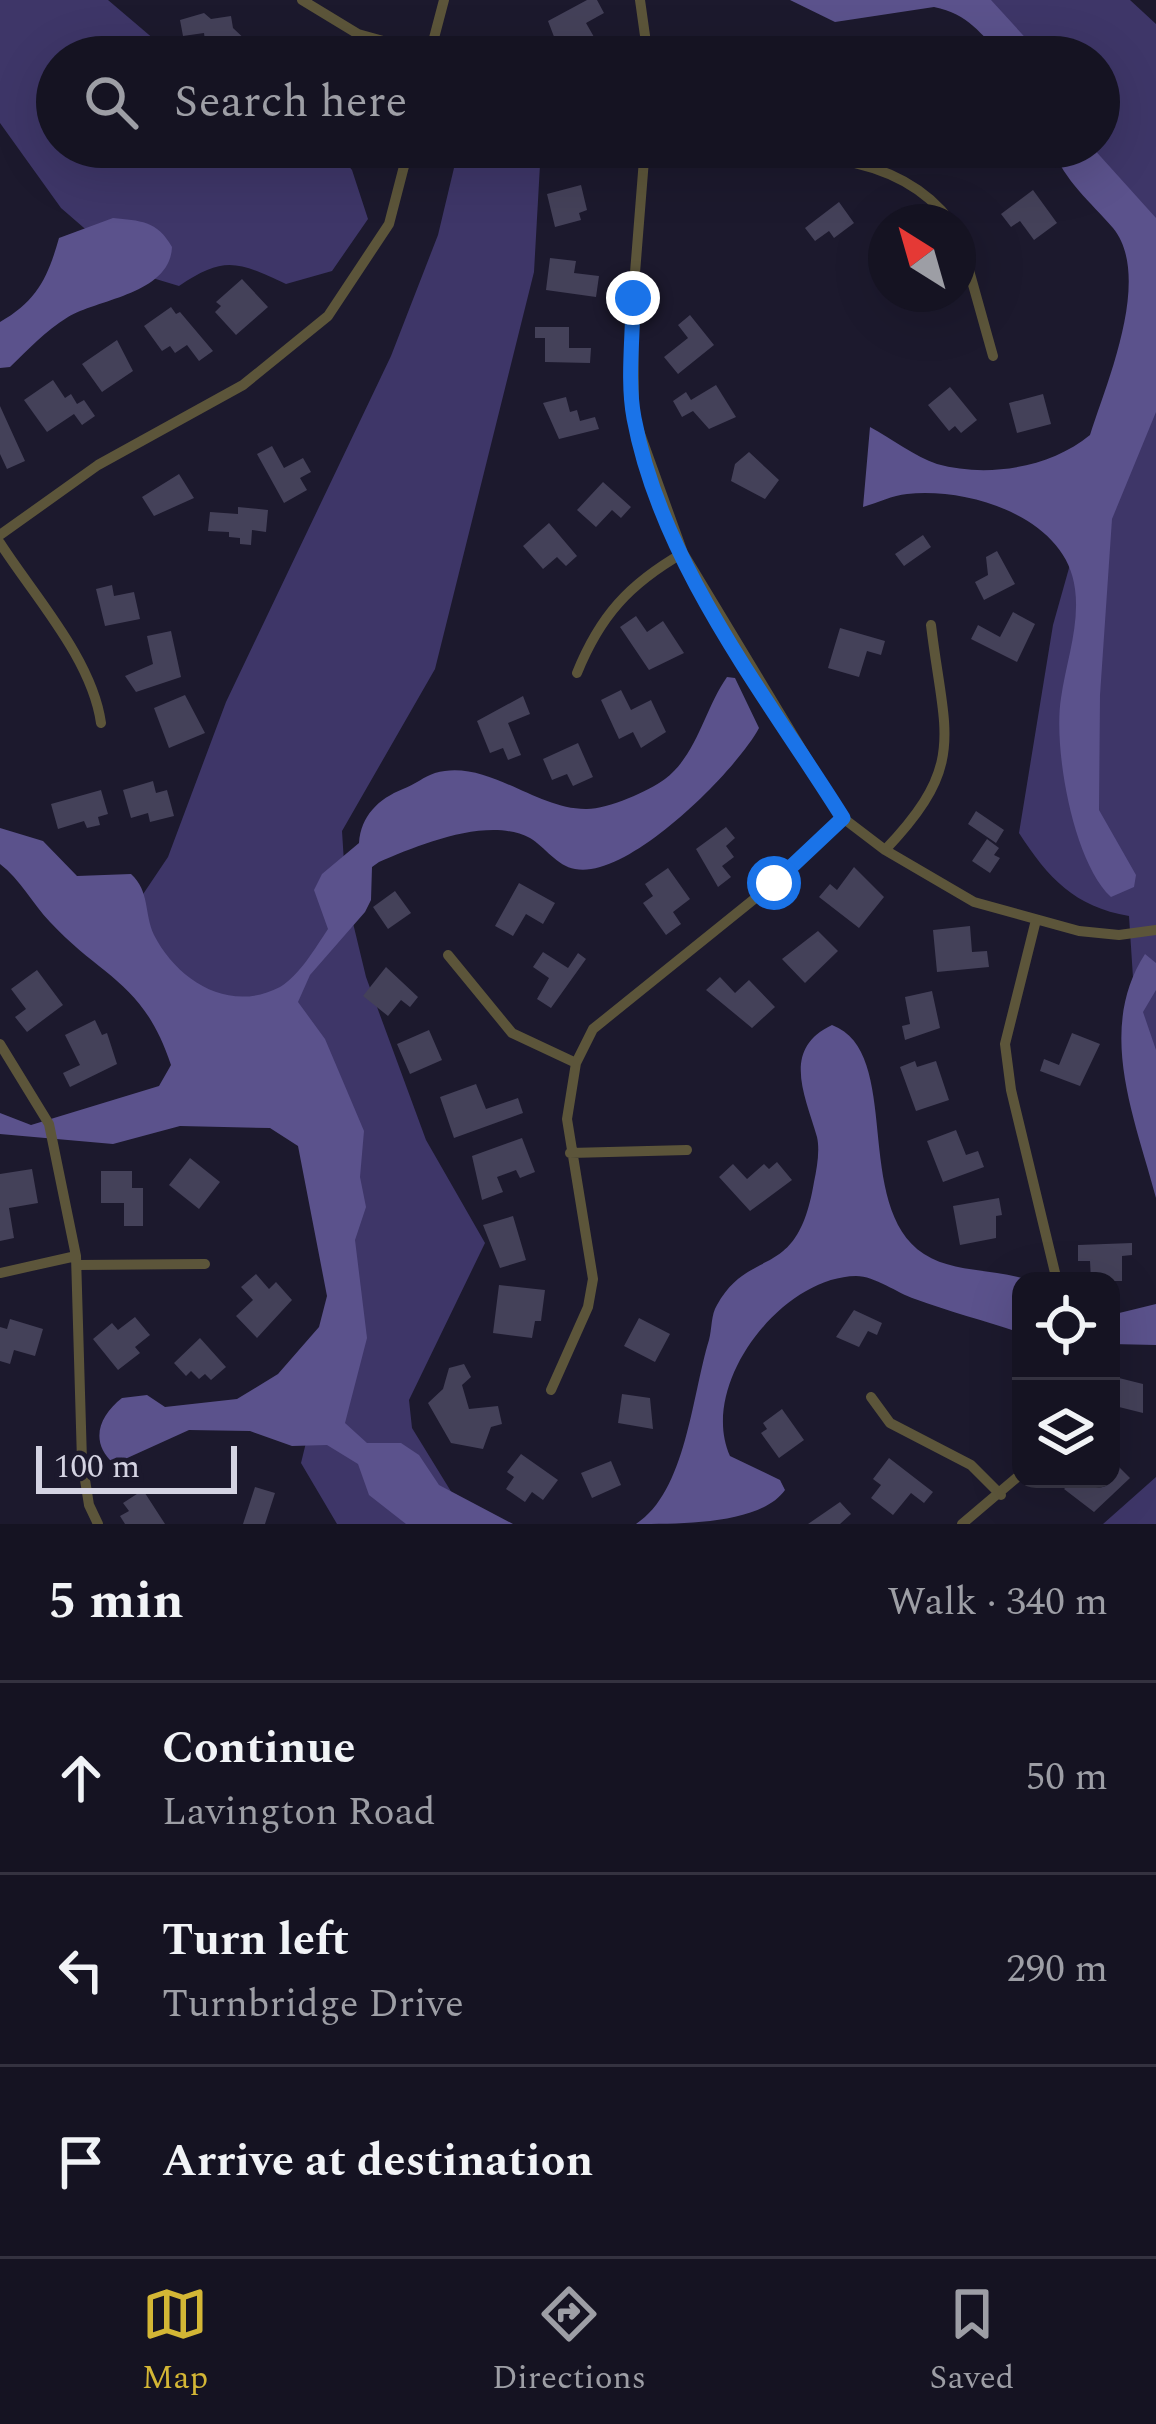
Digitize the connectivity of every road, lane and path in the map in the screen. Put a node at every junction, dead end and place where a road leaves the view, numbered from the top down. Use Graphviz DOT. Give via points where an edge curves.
graph roads {
  1 [pos="302,0"];
  2 [pos="444,0"];
  3 [pos="640,0"];
  4 [pos="365,36"];
  5 [pos="434,36"];
  6 [pos="645,36"];
  7 [pos="404,168"];
  8 [pos="644,168"];
  9 [pos="874,168"];
  10 [pos="936,204"];
  11 [pos="976,295"];
  12 [pos="993,356"];
  13 [pos="0,539"];
  14 [pos="683,553"];
  15 [pos="931,625"];
  16 [pos="577,674"];
  17 [pos="101,723"];
  18 [pos="843,818"];
  19 [pos="885,850"];
  20 [pos="1036,920"];
  21 [pos="1156,930"];
  22 [pos="448,955"];
  23 [pos="0,1044"];
  24 [pos="576,1063"];
  25 [pos="687,1150"];
  26 [pos="570,1154"];
  27 [pos="76,1261"];
  28 [pos="205,1264"];
  29 [pos="1055,1272"];
  30 [pos="0,1273"];
  31 [pos="551,1390"];
  32 [pos="871,1396"];
  33 [pos="1012,1483"];
  34 [pos="1001,1495"];
  35 [pos="98,1524"];
  36 [pos="962,1524"];
  1 -- 4 [label="street"];
  2 -- 5 [label="street"];
  3 -- 6 [label="street"];
  7 -- 13 [label="street" via="389,224 328,316 243,385 98,466"];
  8 -- 14 [label="street" via="634,417"];
  9 -- 10 [label="street" via="920,187"];
  11 -- 12 [label="street"];
  13 -- 17 [label="street" via="77,662"];
  14 -- 16 [label="street" via="612,605"];
  14 -- 18 [label="street"];
  15 -- 19 [label="street" via="946,758 936,787"];
  18 -- 19 [label="street"];
  18 -- 24 [label="street" via="740,912 619,1004 593,1029"];
  19 -- 20 [label="street" via="974,902"];
  20 -- 21 [label="street" via="1119,934"];
  20 -- 29 [label="street" via="1005,1043"];
  22 -- 24 [label="street" via="512,1033"];
  23 -- 27 [label="street" via="49,1124"];
  24 -- 26 [label="street"];
  25 -- 26 [label="street"];
  26 -- 31 [label="street" via="593,1279"];
  27 -- 28 [label="street"];
  27 -- 30 [label="street"];
  27 -- 35 [label="street" via="82,1461"];
  32 -- 34 [label="street" via="890,1423 943,1447"];
  33 -- 34 [label="street"];
  34 -- 36 [label="street"];
}
